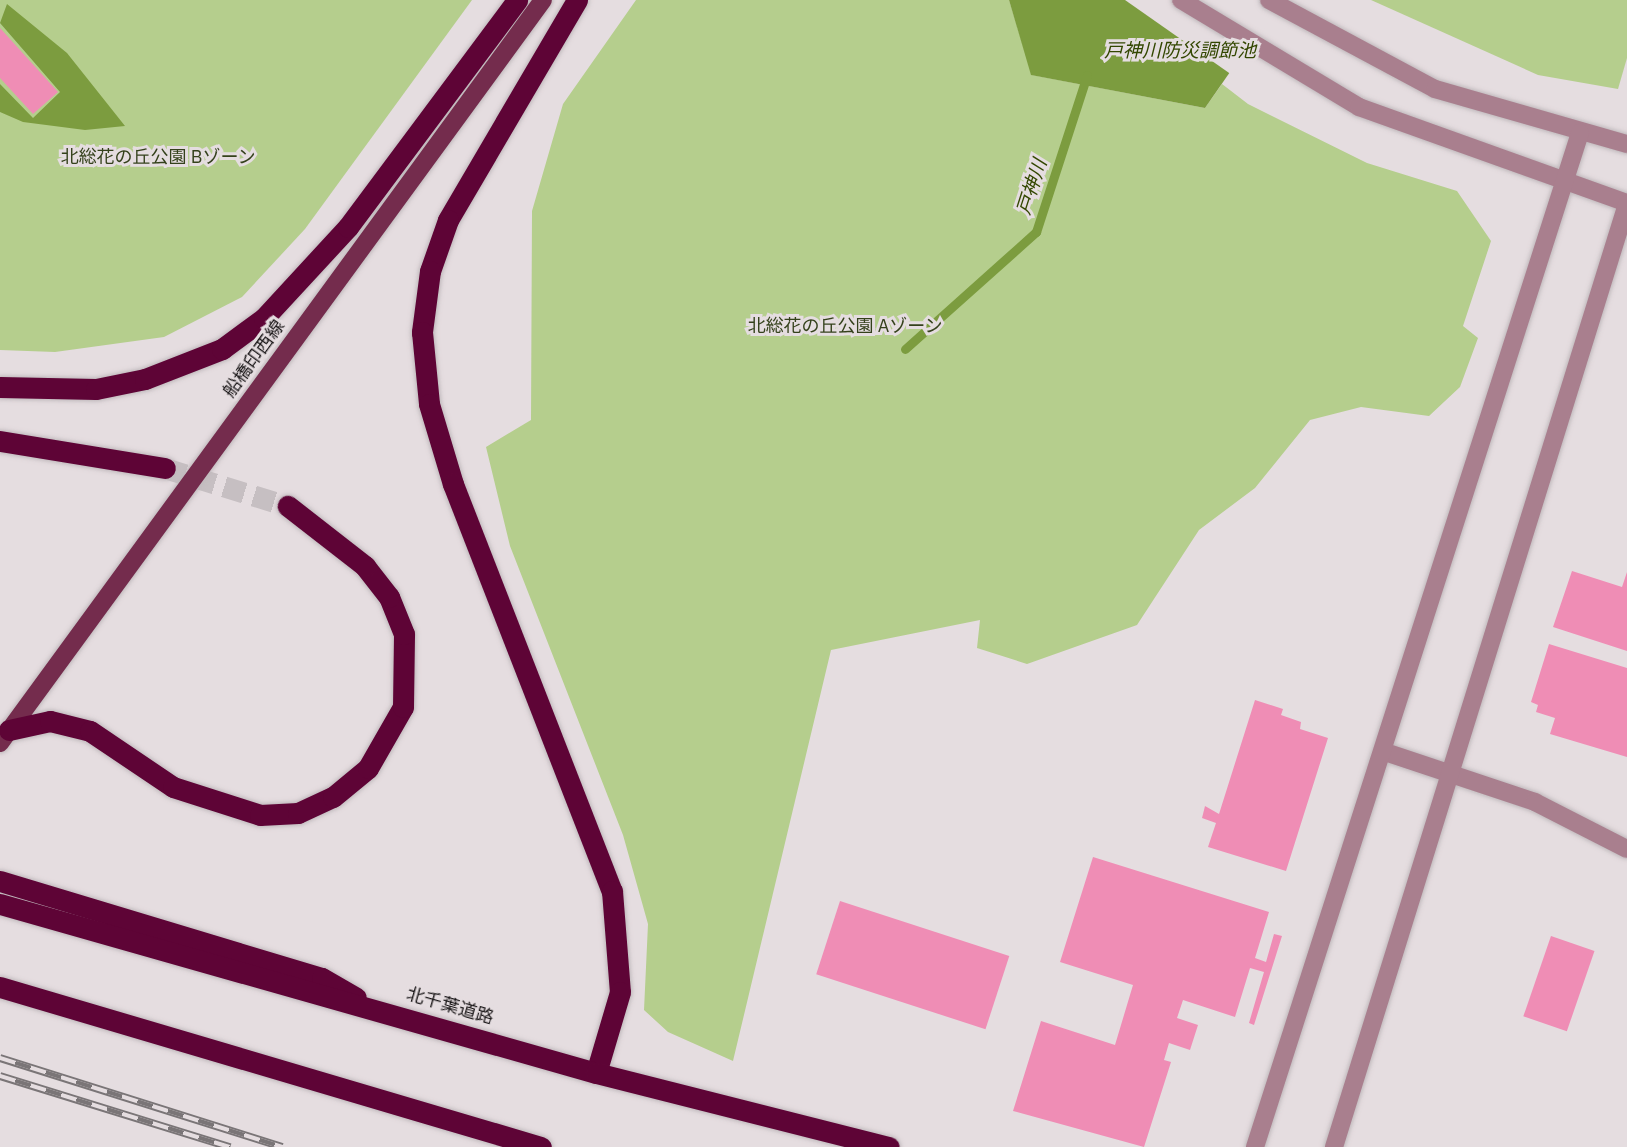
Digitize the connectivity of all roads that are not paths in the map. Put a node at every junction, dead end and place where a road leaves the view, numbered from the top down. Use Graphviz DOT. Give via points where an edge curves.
graph roads {
  1 [pos="517,0"];
  2 [pos="543,0"];
  3 [pos="577,0"];
  4 [pos="1181,0"];
  5 [pos="1269,0"];
  6 [pos="1580,133"];
  7 [pos="1627,144"];
  8 [pos="1565,184"];
  9 [pos="1627,204"];
  10 [pos="0,387"];
  11 [pos="0,441"];
  12 [pos="165,468"];
  13 [pos="288,506"];
  14 [pos="5,737"];
  15 [pos="1385,752"];
  16 [pos="1448,773"];
  17 [pos="1627,849"];
  18 [pos="0,881"];
  19 [pos="0,904"];
  20 [pos="0,987"];
  21 [pos="370,1006"];
  22 [pos="596,1073"];
  23 [pos="541,1147"];
  24 [pos="888,1147"];
  25 [pos="1255,1147"];
  26 [pos="1334,1147"];
  1 -- 10 [label="highway" via="348,227 264,318 222,349 145,379 96,389"];
  2 -- 14 [label="main road, 船橋印西線"];
  3 -- 22 [label="highway" via="448,220 430,271 422,332 429,404 453,484 612,891 620,992"];
  4 -- 8 [label="street" via="1359,107"];
  5 -- 6 [label="street" via="1375,62 1496,110"];
  6 -- 7 [label="street"];
  6 -- 8 [label="street"];
  8 -- 9 [label="street"];
  8 -- 15 [label="street"];
  9 -- 16 [label="street"];
  11 -- 12 [label="highway"];
  13 -- 14 [label="highway" via="365,566 389,597 404,635 408,670 398,718 368,768 333,797 298,813 260,815 173,787 90,731 50,721"];
  15 -- 16 [label="street"];
  15 -- 25 [label="street"];
  16 -- 17 [label="street" via="1535,802"];
  16 -- 26 [label="street"];
  18 -- 21 [label="highway" via="322,978"];
  19 -- 21 [label="highway, 北千葉道路"];
  20 -- 23 [label="highway"];
  21 -- 22 [label="highway, 北千葉道路"];
  22 -- 24 [label="highway, 北千葉道路"];
}
